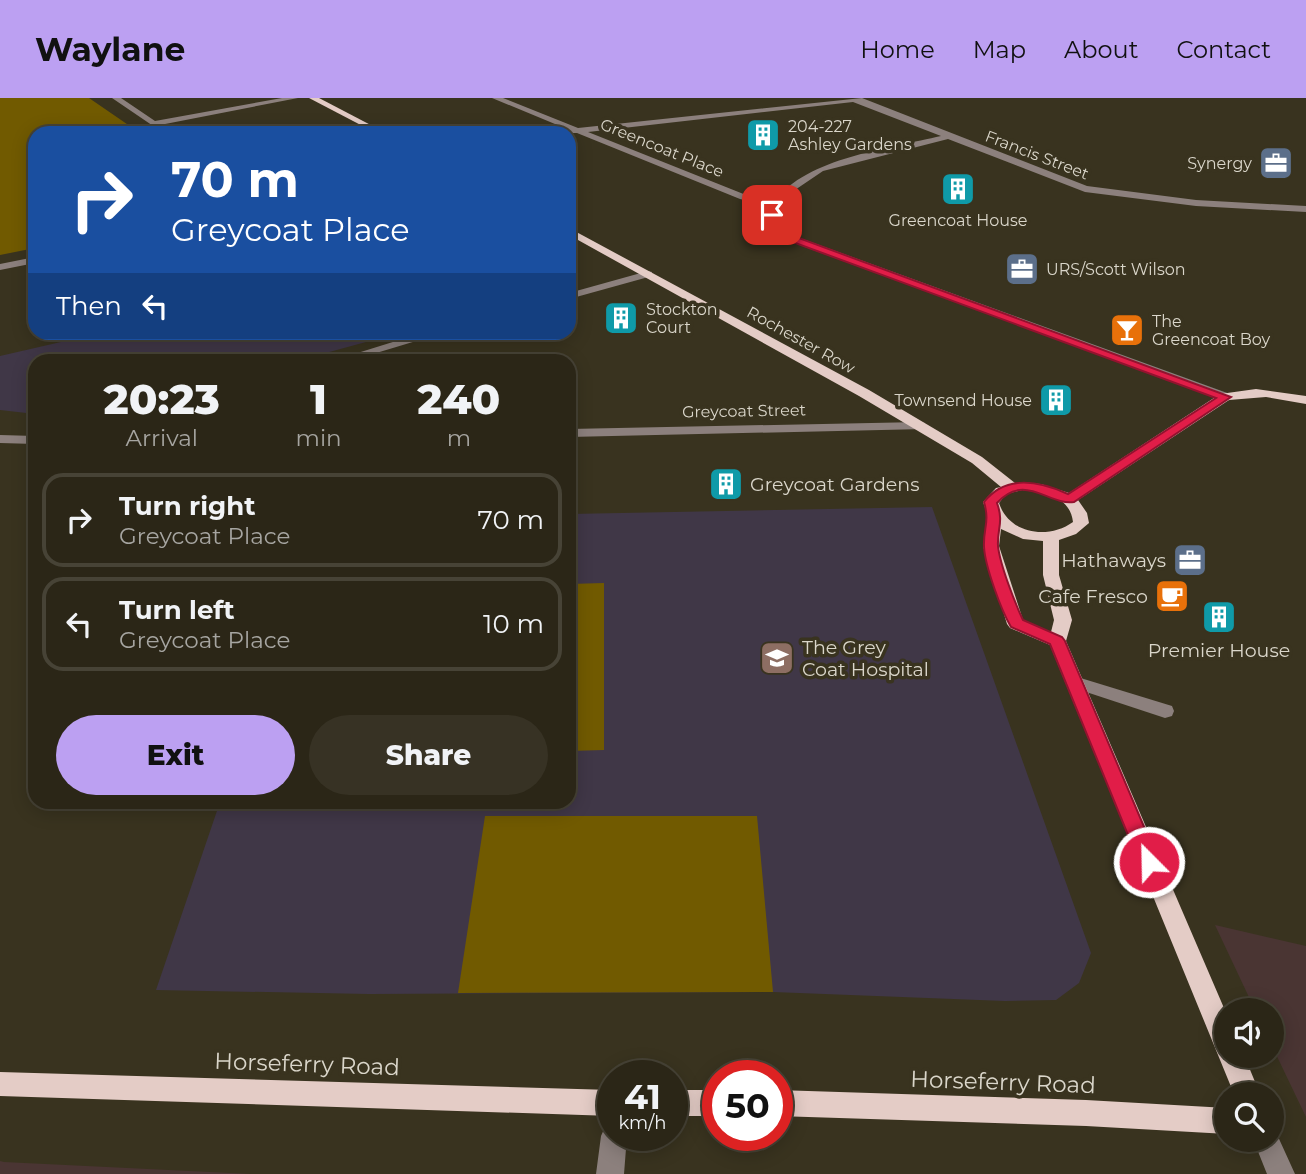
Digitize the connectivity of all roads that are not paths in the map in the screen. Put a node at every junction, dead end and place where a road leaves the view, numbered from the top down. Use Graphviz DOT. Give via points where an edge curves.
graph roads {
  1 [pos="117,98"];
  2 [pos="295,98"];
  3 [pos="313,98"];
  4 [pos="496,98"];
  5 [pos="878,98"];
  6 [pos="851,99"];
  7 [pos="154,124"];
  8 [pos="157,126"];
  9 [pos="368,126"];
  10 [pos="566,126"];
  11 [pos="576,129"];
  12 [pos="576,130"];
  13 [pos="950,136"];
  14 [pos="777,204"];
  15 [pos="1306,209"];
  16 [pos="576,235"];
  17 [pos="28,261"];
  18 [pos="0,267"];
  19 [pos="648,274"];
  20 [pos="576,294"];
  21 [pos="412,340"];
  22 [pos="362,354"];
  23 [pos="1225,397"];
  24 [pos="1306,400"];
  25 [pos="920,426"];
  26 [pos="576,433"];
  27 [pos="0,439"];
  28 [pos="28,440"];
  29 [pos="1010,487"];
  30 [pos="1069,499"];
  31 [pos="995,517"];
  32 [pos="1051,537"];
  33 [pos="1057,641"];
  34 [pos="1074,682"];
  35 [pos="1165,711"];
  36 [pos="1214,1014"];
  37 [pos="0,1084"];
  38 [pos="597,1103"];
  39 [pos="793,1104"];
  40 [pos="1214,1120"];
  41 [pos="612,1151"];
  42 [pos="1272,1152"];
  43 [pos="610,1174"];
  44 [pos="1281,1174"];
  1 -- 7 [label="street"];
  2 -- 7 [label="street"];
  3 -- 9 [label="main road"];
  4 -- 10 [label="street, Greencoat Place"];
  5 -- 6 [label="street"];
  6 -- 11 [label="street"];
  6 -- 13 [label="street, Francis Street"];
  7 -- 8 [label="street"];
  12 -- 14 [label="street, Greencoat Place" via="743,197"];
  13 -- 14 [label="street" via="830,164 786,192"];
  13 -- 15 [label="street, Francis Street" via="1085,189 1207,204"];
  14 -- 23 [label="street" via="772,215 782,235"];
  16 -- 19 [label="main road, Rochester Row"];
  17 -- 18 [label="street"];
  19 -- 20 [label="street"];
  19 -- 25 [label="main road, Rochester Row"];
  21 -- 22 [label="street"];
  23 -- 24 [label="main road" via="1261,392"];
  23 -- 30 [label="main road"];
  25 -- 26 [label="street, Greycoat Street"];
  25 -- 29 [label="main road, Rochester Row" via="977,460"];
  27 -- 28 [label="street"];
  29 -- 30 [label="main road" via="1047,489"];
  29 -- 31 [label="main road" via="990,502"];
  30 -- 32 [label="main road" via="1077,507 1081,523"];
  31 -- 32 [label="main road" via="1014,530"];
  31 -- 33 [label="main road" via="991,546 1016,624"];
  32 -- 33 [label="main road" via="1051,575 1063,620"];
  33 -- 34 [label="main road"];
  34 -- 35 [label="street"];
  34 -- 36 [label="main road"];
  37 -- 38 [label="main road, Horseferry Road"];
  39 -- 40 [label="main road, Horseferry Road"];
  41 -- 43 [label="street"];
  42 -- 44 [label="street"];
}
